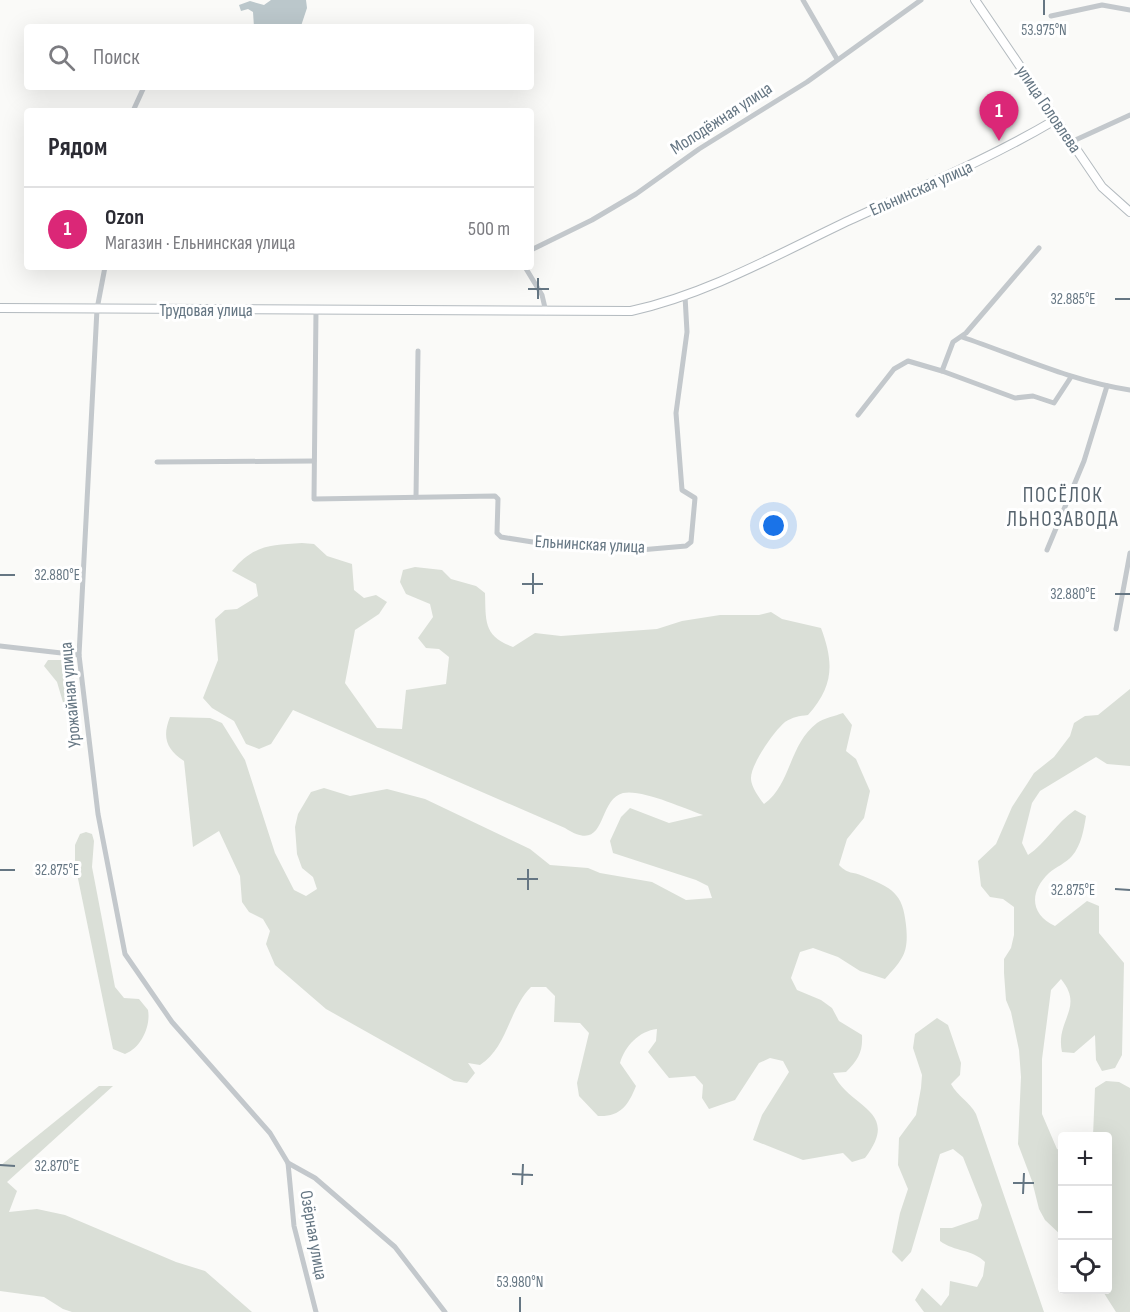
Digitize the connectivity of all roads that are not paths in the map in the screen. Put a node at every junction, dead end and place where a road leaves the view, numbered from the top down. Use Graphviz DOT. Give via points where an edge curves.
graph roads {
  1 [pos="803,0"];
  2 [pos="921,0"];
  3 [pos="975,0"];
  4 [pos="1130,10"];
  5 [pos="1051,16"];
  6 [pos="837,59"];
  7 [pos="143,90"];
  8 [pos="134,108"];
  9 [pos="1130,116"];
  10 [pos="1055,120"];
  11 [pos="1071,142"];
  12 [pos="1130,212"];
  13 [pos="1039,248"];
  14 [pos="534,249"];
  15 [pos="104,270"];
  16 [pos="527,270"];
  17 [pos="685,296"];
  18 [pos="0,308"];
  19 [pos="97,309"];
  20 [pos="316,310"];
  21 [pos="515,311"];
  22 [pos="546,312"];
  23 [pos="964,335"];
  24 [pos="418,351"];
  25 [pos="939,370"];
  26 [pos="1071,377"];
  27 [pos="1107,386"];
  28 [pos="1130,390"];
  29 [pos="858,415"];
  30 [pos="314,461"];
  31 [pos="157,462"];
  32 [pos="416,497"];
  33 [pos="1047,550"];
  34 [pos="1130,553"];
  35 [pos="1116,629"];
  36 [pos="0,646"];
  37 [pos="79,655"];
  38 [pos="288,1163"];
  39 [pos="316,1312"];
  40 [pos="445,1312"];
  1 -- 6 [label="street"];
  2 -- 6 [label="street, Молодёжная улица"];
  3 -- 10 [label="main road, улица Головлева"];
  4 -- 5 [label="street" via="1102,5"];
  6 -- 14 [label="street, Молодёжная улица" via="636,194"];
  7 -- 8 [label="street"];
  9 -- 11 [label="street"];
  10 -- 11 [label="main road, улица Головлева"];
  10 -- 17 [label="main road, Ельнинская улица" via="1002,151"];
  11 -- 12 [label="main road, улица Головлева" via="1102,187"];
  13 -- 23 [label="street"];
  15 -- 19 [label="street, Урожайная улица"];
  16 -- 22 [label="street" via="542,295"];
  17 -- 22 [label="main road, Ельнинская улица" via="632,311"];
  17 -- 32 [label="street, Ельнинская улица" via="687,332 676,413 682,490 694,498 691,542 686,546 640,550 501,537 497,533 495,496"];
  18 -- 19 [label="main road, Трудовая улица"];
  19 -- 20 [label="main road, Трудовая улица"];
  19 -- 37 [label="street, Урожайная улица"];
  20 -- 21 [label="main road, Трудовая улица"];
  20 -- 30 [label="street, Ельнинская улица"];
  21 -- 22 [label="main road, Ельнинская улица"];
  23 -- 25 [label="street" via="953,342"];
  23 -- 26 [label="street"];
  24 -- 32 [label="street"];
  25 -- 26 [label="street" via="1015,398 1033,396 1054,403"];
  25 -- 29 [label="street" via="908,361 894,369"];
  26 -- 27 [label="street"];
  27 -- 28 [label="street"];
  27 -- 33 [label="street" via="1084,461"];
  30 -- 31 [label="street"];
  30 -- 32 [label="street, Ельнинская улица" via="314,499"];
  34 -- 35 [label="street"];
  36 -- 37 [label="street"];
  37 -- 38 [label="street, Урожайная улица" via="98,814 125,954 172,1022 270,1133"];
  38 -- 39 [label="street, Озёрная улица" via="294,1226"];
  38 -- 40 [label="street" via="315,1178 395,1247"];
}
